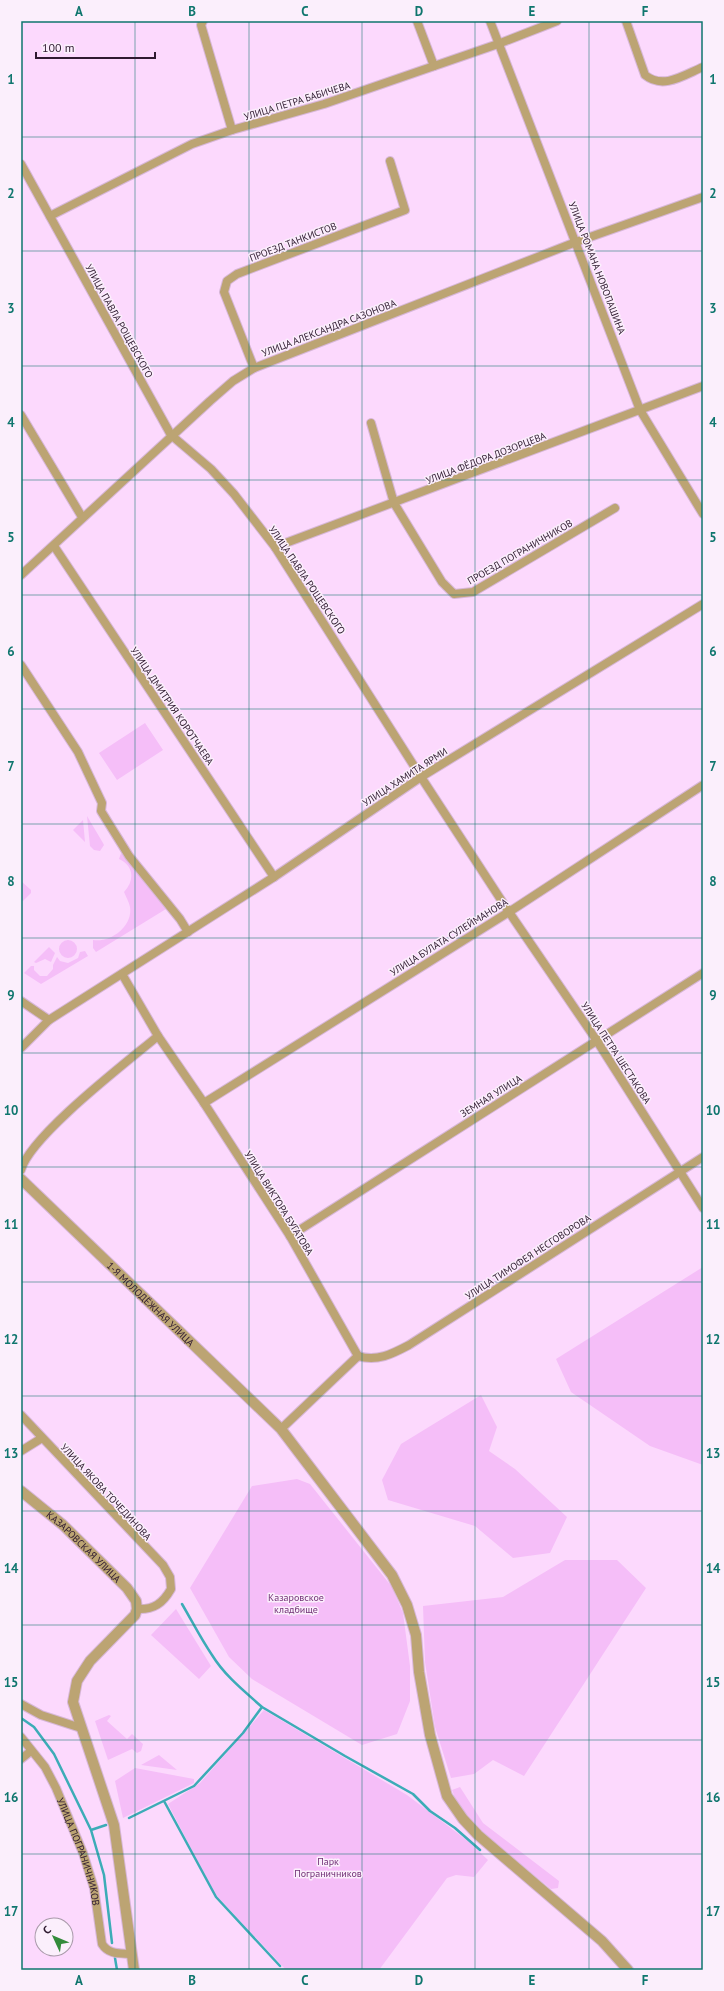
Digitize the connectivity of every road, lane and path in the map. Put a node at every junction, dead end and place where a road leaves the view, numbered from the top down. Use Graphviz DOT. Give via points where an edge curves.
graph roads {
  1 [pos="203,21"];
  2 [pos="417,21"];
  3 [pos="490,21"];
  4 [pos="557,21"];
  5 [pos="626,21"];
  6 [pos="498,44"];
  7 [pos="434,66"];
  8 [pos="703,67"];
  9 [pos="232,130"];
  10 [pos="390,161"];
  11 [pos="21,164"];
  12 [pos="703,197"];
  13 [pos="50,216"];
  14 [pos="576,242"];
  15 [pos="254,368"];
  16 [pos="703,386"];
  17 [pos="640,410"];
  18 [pos="21,415"];
  19 [pos="371,423"];
  20 [pos="171,436"];
  21 [pos="394,503"];
  22 [pos="615,508"];
  23 [pos="703,514"];
  24 [pos="82,517"];
  25 [pos="54,546"];
  26 [pos="275,547"];
  27 [pos="21,575"];
  28 [pos="703,604"];
  29 [pos="21,665"];
  30 [pos="421,777"];
  31 [pos="703,786"];
  32 [pos="274,877"];
  33 [pos="509,912"];
  34 [pos="188,932"];
  35 [pos="703,973"];
  36 [pos="122,974"];
  37 [pos="21,1002"];
  38 [pos="49,1020"];
  39 [pos="158,1036"];
  40 [pos="597,1041"];
  41 [pos="21,1048"];
  42 [pos="204,1103"];
  43 [pos="703,1156"];
  44 [pos="21,1170"];
  45 [pos="680,1171"];
  46 [pos="21,1179"];
  47 [pos="703,1208"];
  48 [pos="290,1236"];
  49 [pos="358,1356"];
  50 [pos="21,1415"];
  51 [pos="282,1429"];
  52 [pos="42,1438"];
  53 [pos="21,1451"];
  54 [pos="21,1491"];
  55 [pos="137,1609"];
  56 [pos="21,1704"];
  57 [pos="81,1728"];
  58 [pos="21,1737"];
  59 [pos="31,1752"];
  60 [pos="21,1758"];
  61 [pos="132,1954"];
  62 [pos="134,1970"];
  63 [pos="628,1970"];
  1 -- 9 [label="street" via="201,25"];
  2 -- 7 [label="street"];
  3 -- 6 [label="street, УЛИЦА РОМАНА НОВОПАШИНА"];
  4 -- 6 [label="street, УЛИЦА ПЕТРА БАБИЧЕВА"];
  5 -- 8 [label="street" via="645,75 650,79 669,81"];
  6 -- 7 [label="street, УЛИЦА ПЕТРА БАБИЧЕВА"];
  6 -- 14 [label="street, УЛИЦА РОМАНА НОВОПАШИНА"];
  7 -- 9 [label="street, УЛИЦА ПЕТРА БАБИЧЕВА" via="324,104"];
  9 -- 13 [label="street, УЛИЦА ПЕТРА БАБИЧЕВА" via="192,144"];
  10 -- 15 [label="street, ПРОЕЗД ТАНКИСТОВ" via="405,210 237,274 227,281 224,292"];
  11 -- 13 [label="street, УЛИЦА ПАВЛА РОЩЕВСКОГО"];
  12 -- 14 [label="street, УЛИЦА АЛЕКСАНДРА САЗОНОВА"];
  13 -- 20 [label="street, УЛИЦА ПАВЛА РОЩЕВСКОГО"];
  14 -- 15 [label="street, УЛИЦА АЛЕКСАНДРА САЗОНОВА"];
  14 -- 17 [label="street, УЛИЦА РОМАНА НОВОПАШИНА"];
  15 -- 20 [label="street, УЛИЦА АЛЕКСАНДРА САЗОНОВА" via="233,381"];
  16 -- 17 [label="street, УЛИЦА ФЁДОРА ДОЗОРЦЕВА"];
  17 -- 21 [label="street, УЛИЦА ФЁДОРА ДОЗОРЦЕВА"];
  17 -- 23 [label="street, УЛИЦА РОМАНА НОВОПАШИНА"];
  18 -- 24 [label="street"];
  19 -- 21 [label="street, ПРОЕЗД ПОГРАНИЧНИКОВ"];
  20 -- 24 [label="street, УЛИЦА АЛЕКСАНДРА САЗОНОВА"];
  20 -- 26 [label="street, УЛИЦА ПАВЛА РОЩЕВСКОГО" via="211,469"];
  21 -- 22 [label="street, ПРОЕЗД ПОГРАНИЧНИКОВ" via="442,582 454,594 472,592"];
  21 -- 26 [label="street, УЛИЦА ФЁДОРА ДОЗОРЦЕВА"];
  24 -- 25 [label="street, УЛИЦА АЛЕКСАНДРА САЗОНОВА"];
  25 -- 27 [label="street, УЛИЦА АЛЕКСАНДРА САЗОНОВА"];
  25 -- 32 [label="street, УЛИЦА ДМИТРИЯ КОРОТЧАЕВА"];
  26 -- 30 [label="street, УЛИЦА ПАВЛА РОЩЕВСКОГО"];
  28 -- 30 [label="street, УЛИЦА ХАМИТА ЯРМИ"];
  29 -- 34 [label="street" via="78,752 102,803 101,811 129,856"];
  30 -- 32 [label="street, УЛИЦА ХАМИТА ЯРМИ"];
  30 -- 33 [label="street, УЛИЦА ПАВЛА РОЩЕВСКОГО"];
  31 -- 33 [label="street, УЛИЦА БУЛАТА СУЛЕЙМАНОВА"];
  32 -- 34 [label="street, УЛИЦА ХАМИТА ЯРМИ"];
  33 -- 40 [label="street, УЛИЦА ПЕТРА ШЕСТАКОВА"];
  33 -- 42 [label="street, УЛИЦА БУЛАТА СУЛЕЙМАНОВА"];
  34 -- 36 [label="street, УЛИЦА ХАМИТА ЯРМИ"];
  35 -- 40 [label="street, ЗЕМНАЯ УЛИЦА"];
  36 -- 38 [label="street, УЛИЦА ХАМИТА ЯРМИ"];
  36 -- 39 [label="street, УЛИЦА ВИКТОРА БУГАТОВА"];
  37 -- 38 [label="street"];
  38 -- 41 [label="street, УЛИЦА ХАМИТА ЯРМИ"];
  39 -- 42 [label="street, УЛИЦА ВИКТОРА БУГАТОВА"];
  39 -- 44 [label="street" via="53,1126 33,1147"];
  40 -- 45 [label="street, УЛИЦА ПЕТРА ШЕСТАКОВА"];
  40 -- 48 [label="street, ЗЕМНАЯ УЛИЦА"];
  42 -- 48 [label="street, УЛИЦА ВИКТОРА БУГАТОВА"];
  43 -- 45 [label="street, УЛИЦА ТИМОФЕЯ НЕСГОВОРОВА"];
  45 -- 47 [label="street, УЛИЦА ПЕТРА ШЕСТАКОВА"];
  45 -- 49 [label="street, УЛИЦА ТИМОФЕЯ НЕСГОВОРОВА" via="409,1345 385,1357 368,1359"];
  46 -- 51 [label="street, 1-Я МОЛОДЁЖНАЯ УЛИЦА"];
  48 -- 49 [label="street, УЛИЦА ВИКТОРА БУГАТОВА"];
  49 -- 51 [label="street"];
  50 -- 52 [label="street, УЛИЦА ЯКОВА ТОЧЕДИНОВА"];
  51 -- 63 [label="street, 1-Я МОЛОДЁЖНАЯ УЛИЦА" via="392,1575 407,1605 416,1635 419,1672 430,1735 447,1796 478,1835 602,1941"];
  52 -- 53 [label="street"];
  52 -- 55 [label="street, УЛИЦА ЯКОВА ТОЧЕДИНОВА" via="162,1565 170,1577 172,1585 159,1604 152,1608"];
  54 -- 55 [label="street, КАЗАРОВСКАЯ УЛИЦА" via="63,1525 127,1588 136,1601"];
  55 -- 57 [label="street" via="128,1623 90,1661 77,1681 73,1702"];
  56 -- 57 [label="street" via="40,1715"];
  57 -- 61 [label="street" via="114,1826"];
  58 -- 59 [label="street, УЛИЦА ПОГРАНИЧНИКОВ"];
  59 -- 60 [label="street"];
  59 -- 61 [label="street, УЛИЦА ПОГРАНИЧНИКОВ" via="45,1767 56,1788 83,1853 94,1888 102,1944 110,1952"];
  61 -- 62 [label="street"];
}
